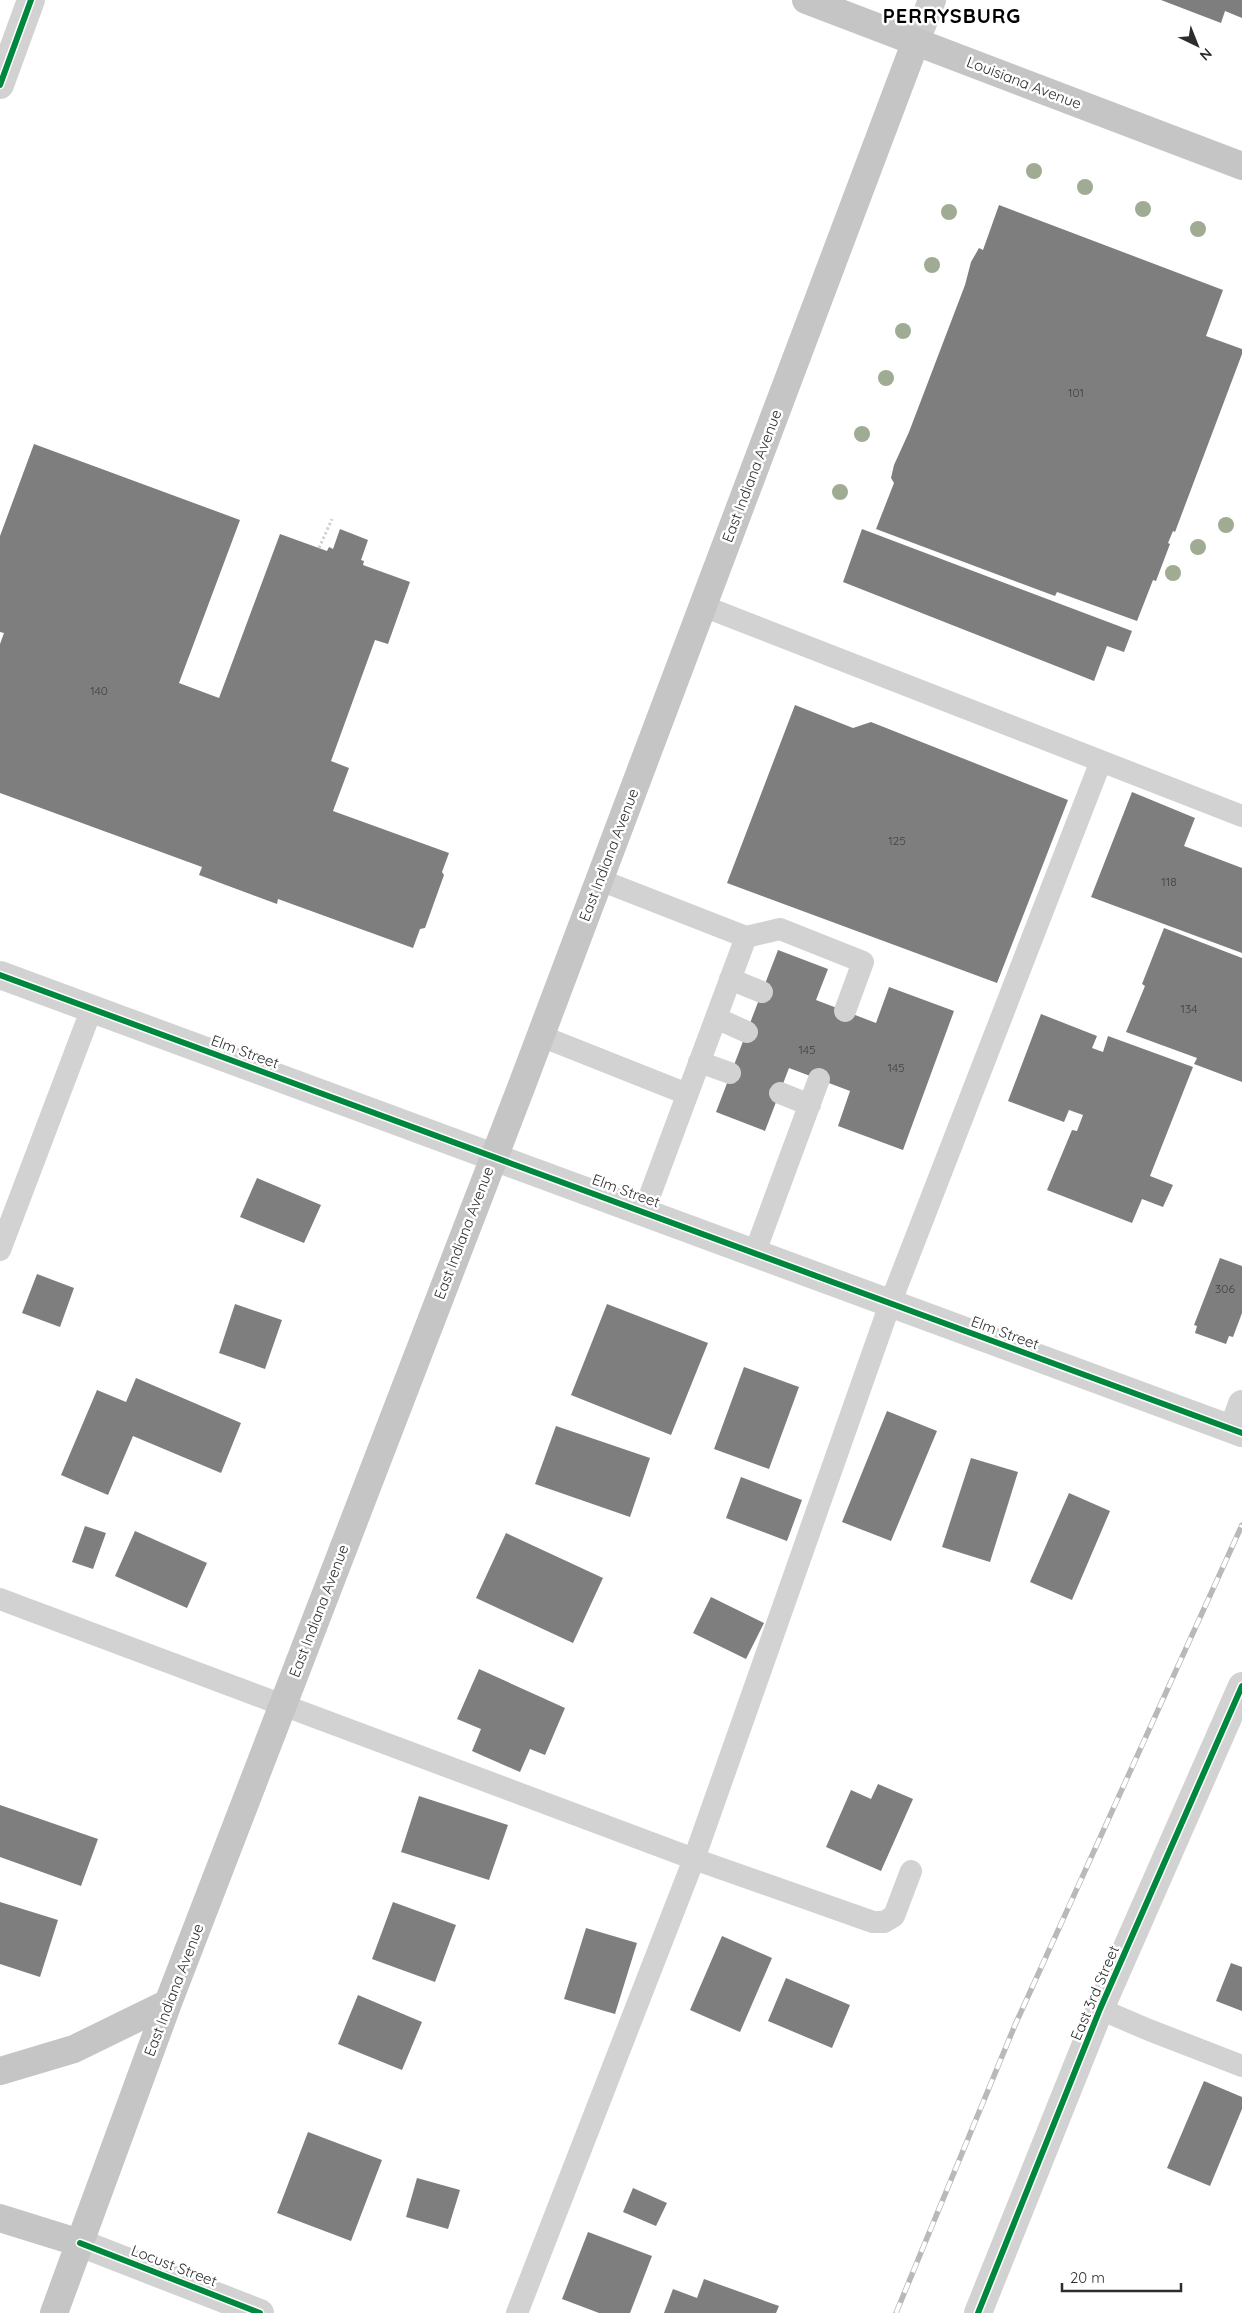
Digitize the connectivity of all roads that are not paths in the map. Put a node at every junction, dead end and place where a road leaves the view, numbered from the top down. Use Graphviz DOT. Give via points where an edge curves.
graph roads {
  1 [pos="32,0"];
  2 [pos="806,0"];
  3 [pos="932,0"];
  4 [pos="916,41"];
  5 [pos="0,85"];
  6 [pos="1242,166"];
  7 [pos="704,606"];
  8 [pos="1101,761"];
  9 [pos="1242,816"];
  10 [pos="600,880"];
  11 [pos="746,937"];
  12 [pos="0,975"];
  13 [pos="730,979"];
  14 [pos="762,992"];
  15 [pos="92,1008"];
  16 [pos="845,1011"];
  17 [pos="716,1018"];
  18 [pos="746,1032"];
  19 [pos="541,1036"];
  20 [pos="699,1062"];
  21 [pos="730,1073"];
  22 [pos="819,1079"];
  23 [pos="780,1093"];
  24 [pos="686,1094"];
  25 [pos="810,1105"];
  26 [pos="494,1157"];
  27 [pos="644,1211"];
  28 [pos="0,1250"];
  29 [pos="755,1252"];
  30 [pos="890,1304"];
  31 [pos="1242,1404"];
  32 [pos="1237,1431"];
  33 [pos="0,1599"];
  34 [pos="1242,1686"];
  35 [pos="282,1706"];
  36 [pos="694,1859"];
  37 [pos="911,1871"];
  38 [pos="168,2003"];
  39 [pos="1100,2009"];
  40 [pos="1242,2066"];
  41 [pos="0,2071"];
  42 [pos="0,2218"];
  43 [pos="80,2244"];
  44 [pos="54,2313"];
  45 [pos="260,2313"];
  46 [pos="517,2313"];
  47 [pos="978,2313"];
  1 -- 5 [label="street"];
  2 -- 4 [label="main road, Louisiana Avenue"];
  3 -- 4 [label="main road"];
  4 -- 6 [label="main road, Louisiana Avenue"];
  4 -- 7 [label="main road, East Indiana Avenue"];
  7 -- 8 [label="lane"];
  7 -- 10 [label="main road, East Indiana Avenue"];
  8 -- 9 [label="lane"];
  8 -- 30 [label="lane"];
  10 -- 11 [label="lane"];
  10 -- 19 [label="main road, East Indiana Avenue"];
  11 -- 13 [label="lane"];
  11 -- 16 [label="lane" via="780,929 863,962"];
  12 -- 15 [label="street, Elm Street"];
  13 -- 14 [label="lane"];
  13 -- 17 [label="lane"];
  15 -- 26 [label="street, Elm Street"];
  15 -- 28 [label="lane"];
  17 -- 18 [label="lane"];
  17 -- 20 [label="lane"];
  19 -- 24 [label="lane"];
  19 -- 26 [label="main road, East Indiana Avenue"];
  20 -- 21 [label="lane"];
  20 -- 24 [label="lane"];
  22 -- 25 [label="lane"];
  23 -- 25 [label="lane"];
  24 -- 27 [label="lane"];
  25 -- 29 [label="lane"];
  26 -- 27 [label="street, Elm Street"];
  26 -- 35 [label="main road, East Indiana Avenue"];
  27 -- 29 [label="street, Elm Street"];
  29 -- 30 [label="street, Elm Street"];
  30 -- 32 [label="street, Elm Street"];
  30 -- 36 [label="lane"];
  31 -- 32 [label="street"];
  33 -- 35 [label="lane"];
  34 -- 39 [label="street, East 3rd Street"];
  35 -- 36 [label="lane"];
  35 -- 38 [label="main road, East Indiana Avenue"];
  36 -- 37 [label="lane" via="878,1922 894,1916"];
  36 -- 46 [label="lane"];
  38 -- 41 [label="main road" via="74,2049"];
  38 -- 43 [label="main road, East Indiana Avenue"];
  39 -- 40 [label="lane"];
  39 -- 47 [label="street, East 3rd Street"];
  42 -- 43 [label="main road, Locust Street"];
  43 -- 44 [label="main road, East Indiana Avenue"];
  43 -- 45 [label="street, Locust Street"];
}
